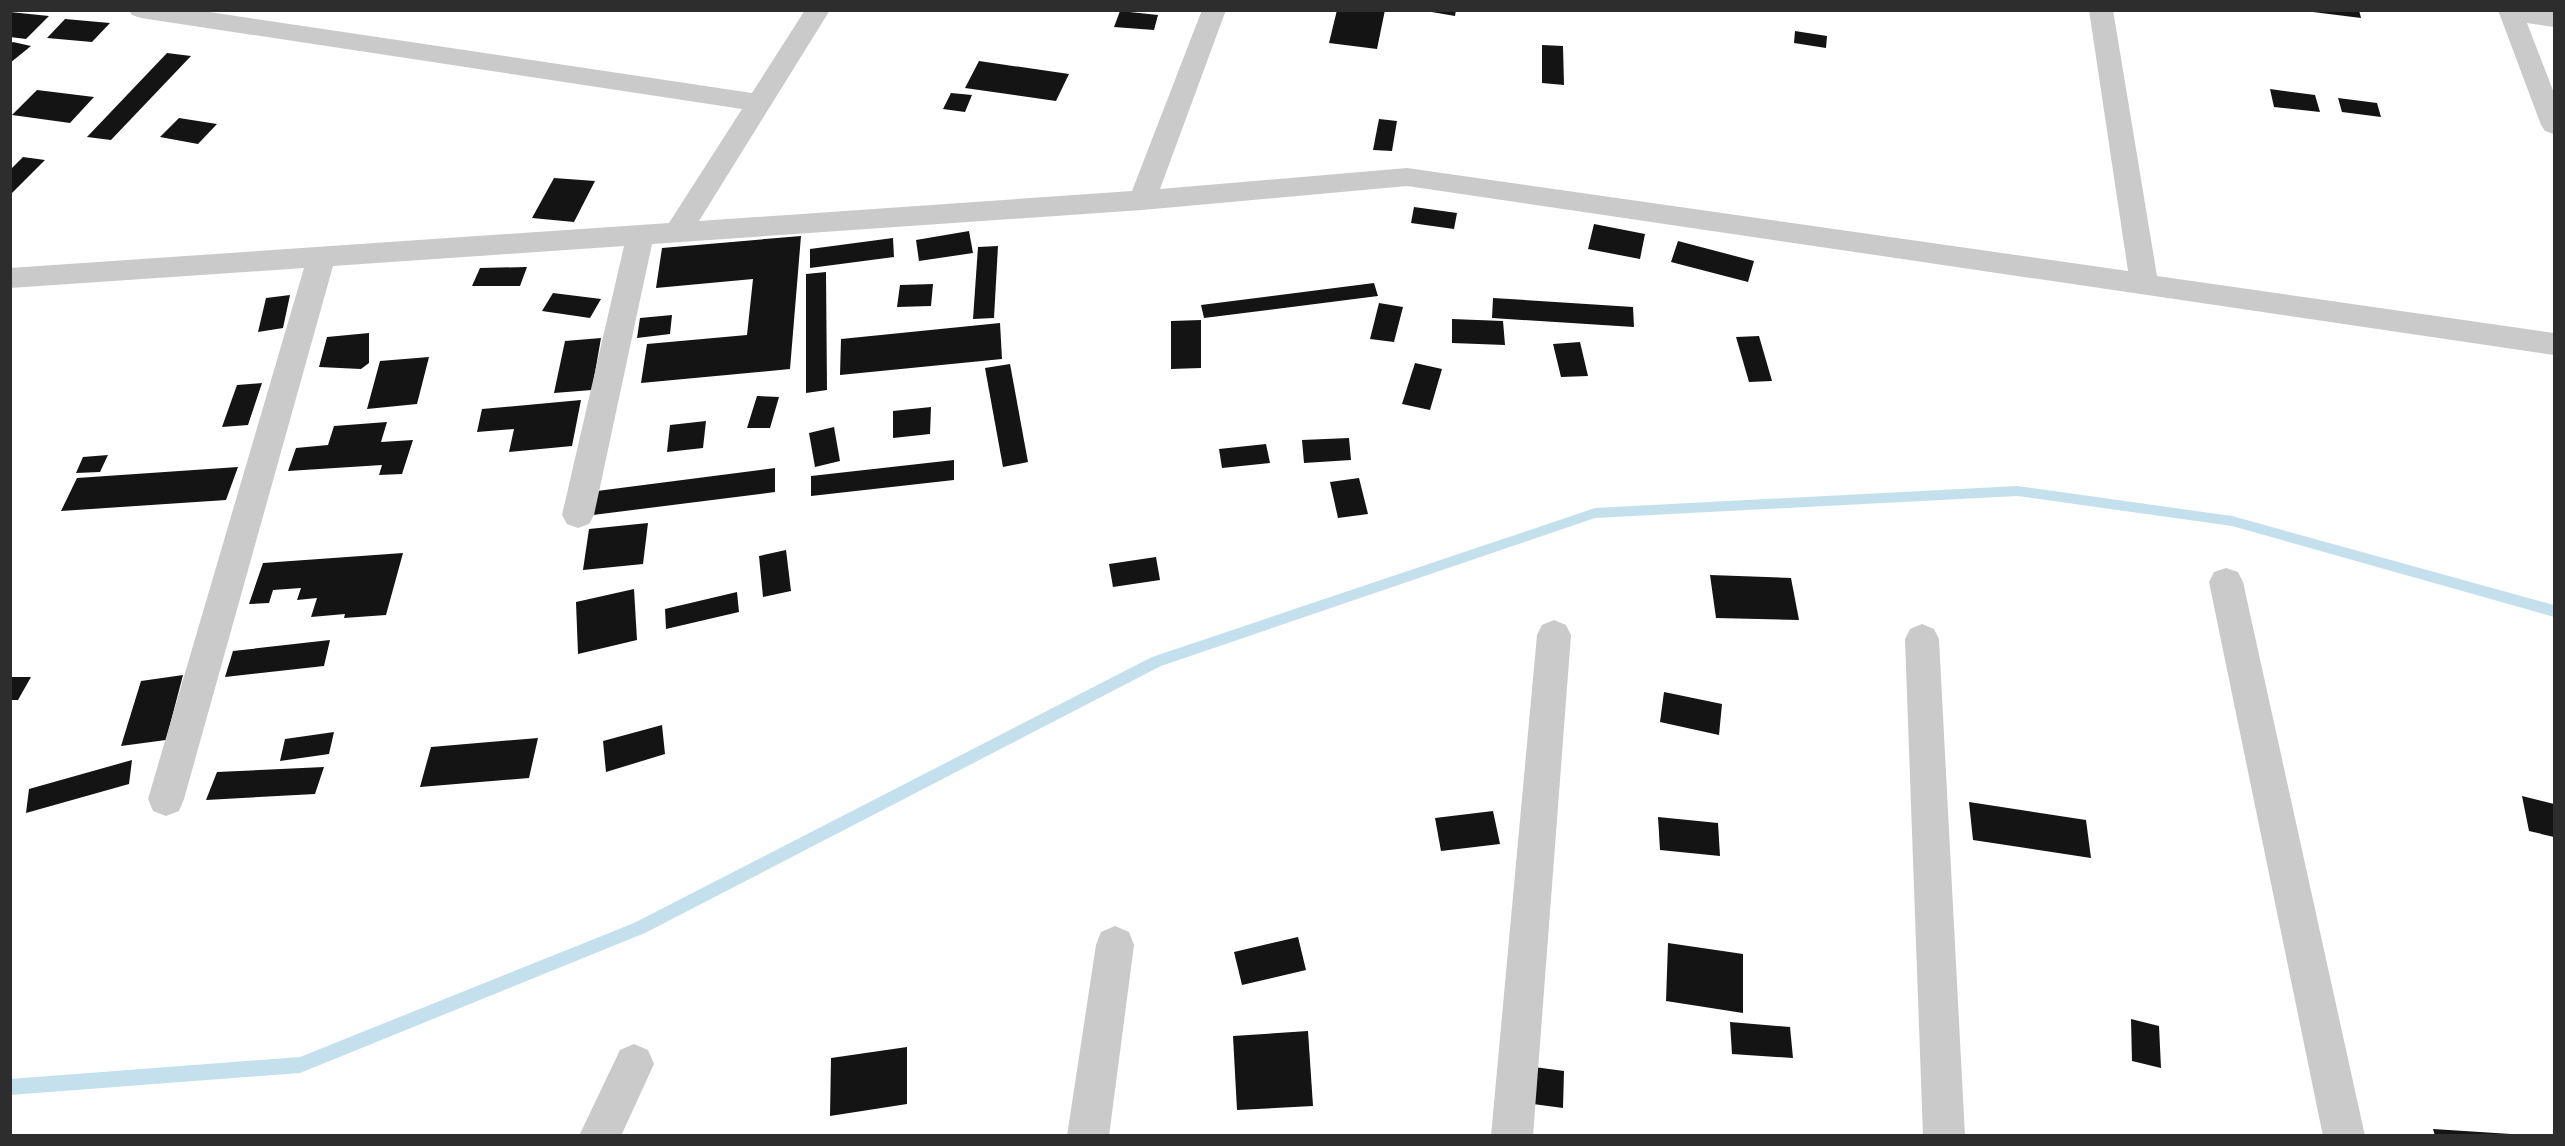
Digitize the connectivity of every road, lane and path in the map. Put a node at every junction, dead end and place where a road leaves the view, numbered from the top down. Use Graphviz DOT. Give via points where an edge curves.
graph roads {
  1 [pos="141,10"];
  2 [pos="302,10"];
  3 [pos="818,10"];
  4 [pos="1214,10"];
  5 [pos="2101,10"];
  6 [pos="2510,12"];
  7 [pos="2554,19"];
  8 [pos="282,32"];
  9 [pos="759,103"];
  10 [pos="2554,125"];
  11 [pos="1142,200"];
  12 [pos="678,233"];
  13 [pos="640,235"];
  14 [pos="321,256"];
  15 [pos="10,278"];
  16 [pos="2144,284"];
  17 [pos="2554,344"];
  18 [pos="578,515"];
  19 [pos="2226,582"];
  20 [pos="1554,635"];
  21 [pos="1922,639"];
  22 [pos="166,799"];
  23 [pos="1114,945"];
  24 [pos="634,1064"];
  25 [pos="599,1136"];
  26 [pos="1088,1136"];
  27 [pos="1512,1136"];
  28 [pos="1944,1136"];
  29 [pos="2344,1136"];
  1 -- 8 [label="street"];
  2 -- 8 [label="street"];
  3 -- 9 [label="street"];
  4 -- 11 [label="street"];
  5 -- 16 [label="street"];
  6 -- 7 [label="street"];
  6 -- 10 [label="street"];
  8 -- 9 [label="street"];
  9 -- 12 [label="street"];
  11 -- 12 [label="street"];
  11 -- 16 [label="street" via="1407,177"];
  12 -- 13 [label="street"];
  13 -- 14 [label="street"];
  13 -- 18 [label="street"];
  14 -- 15 [label="street"];
  14 -- 22 [label="street"];
  16 -- 17 [label="street"];
  19 -- 29 [label="street"];
  20 -- 27 [label="street"];
  21 -- 28 [label="street"];
  23 -- 26 [label="street"];
  24 -- 25 [label="street"];
}
